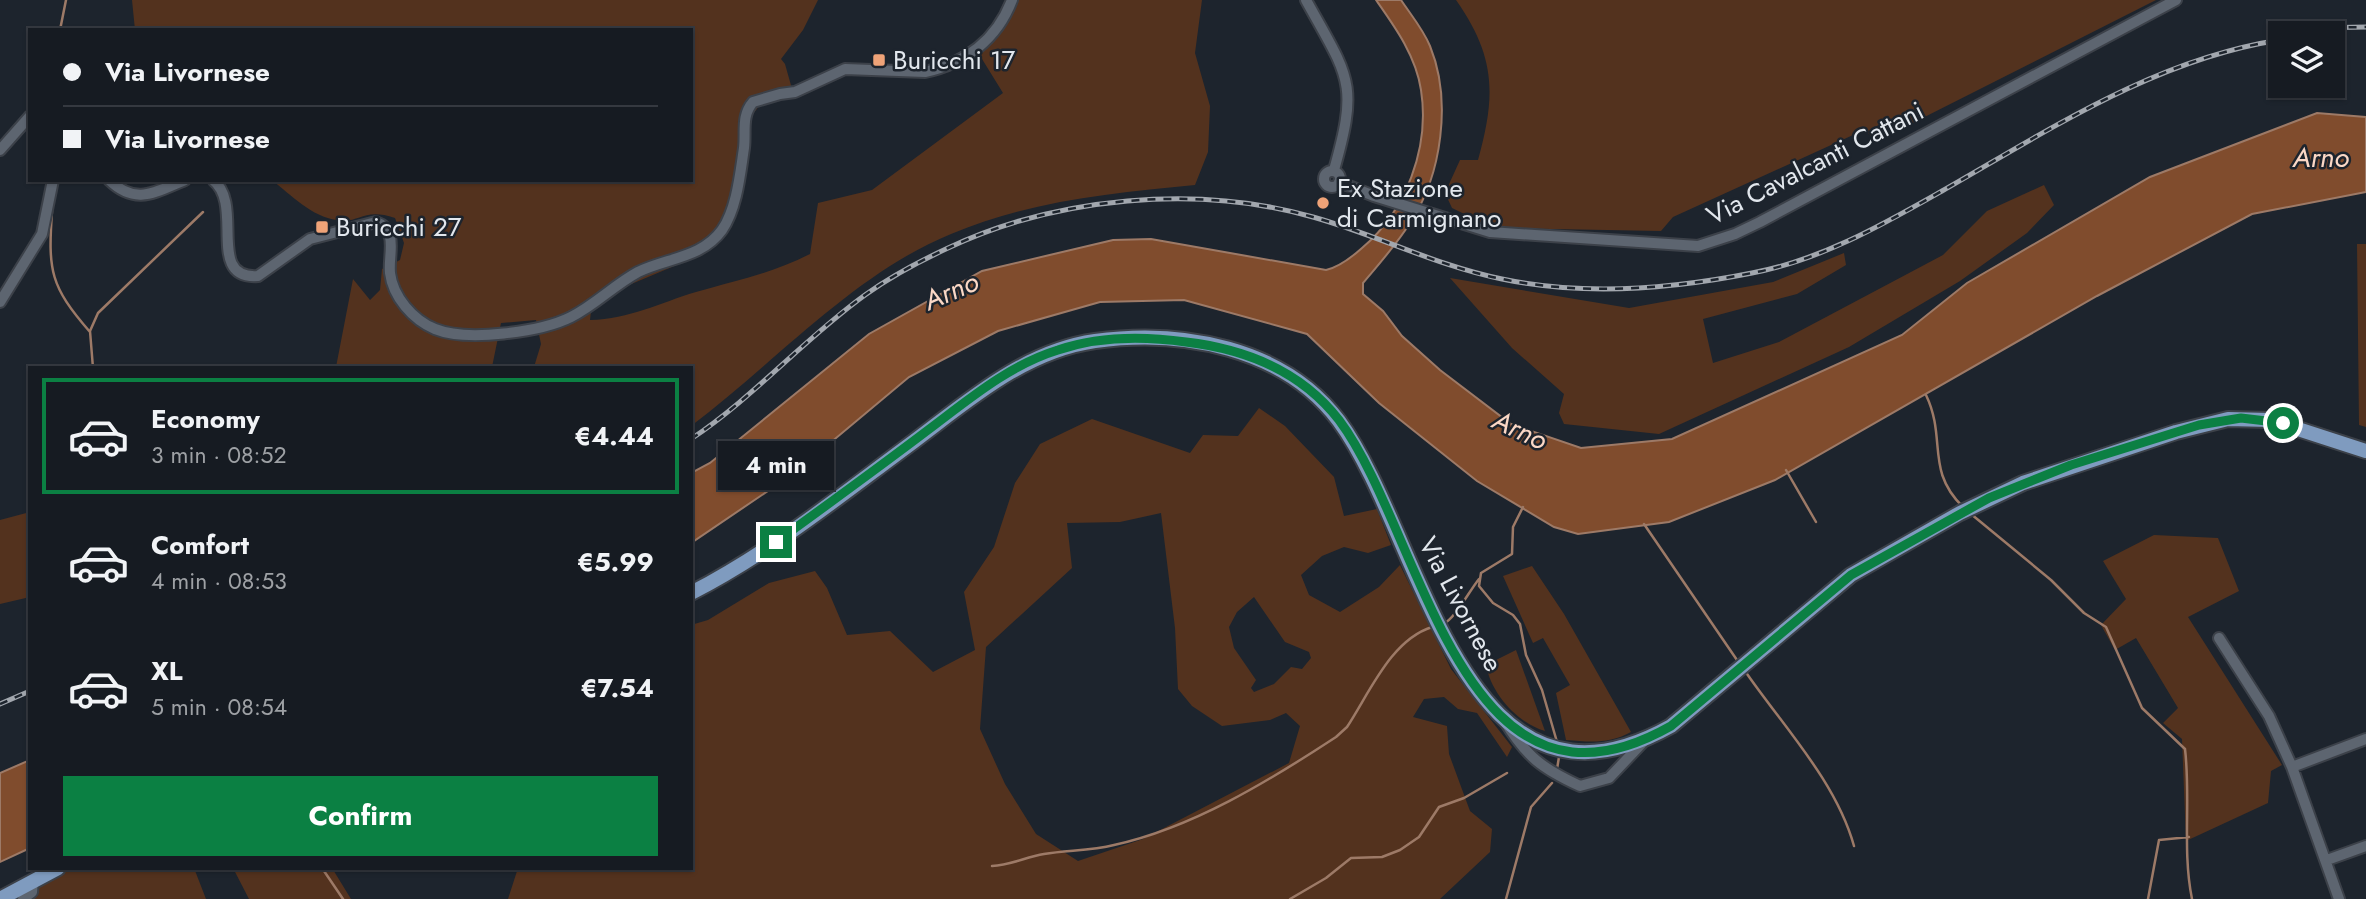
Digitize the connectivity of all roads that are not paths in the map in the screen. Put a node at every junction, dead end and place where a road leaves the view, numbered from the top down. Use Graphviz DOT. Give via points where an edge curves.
graph roads {
  1 [pos="1013,0"];
  2 [pos="1306,0"];
  3 [pos="2176,0"];
  4 [pos="28,118"];
  5 [pos="0,150"];
  6 [pos="53,182"];
  7 [pos="112,182"];
  8 [pos="180,182"];
  9 [pos="215,182"];
  10 [pos="5,284"];
  11 [pos="0,302"];
  12 [pos="2366,451"];
  13 [pos="693,592"];
  14 [pos="2219,638"];
  15 [pos="1504,720"];
  16 [pos="2366,739"];
  17 [pos="1645,740"];
  18 [pos="2292,767"];
  19 [pos="2366,846"];
  20 [pos="2327,860"];
  21 [pos="54,870"];
  22 [pos="33,881"];
  23 [pos="0,899"];
  24 [pos="23,899"];
  25 [pos="2339,899"];
  1 -- 9 [label="street" via="989,40 938,69 845,69 796,92 753,102 744,121 734,200 721,231 697,251 640,271 571,317 539,327 475,335 450,333 426,323 404,306 396,291 390,275 389,232 376,222 322,234 258,276 248,277 227,257 229,206"];
  2 -- 3 [label="street, Via Cavalcanti Cattani" via="1347,77 1348,119 1334,170 1339,182 1490,232 1698,246 1760,222"];
  4 -- 5 [label="street"];
  6 -- 10 [label="street" via="41,234"];
  7 -- 8 [label="street" via="123,194 146,196"];
  10 -- 11 [label="street"];
  12 -- 17 [label="main road, Via Livornese" via="2283,423 2228,419 2023,483 1872,562 1829,592 1671,726"];
  13 -- 15 [label="main road, Via Livornese" via="757,556 1026,363 1094,341 1137,338 1219,346 1255,356 1289,375 1339,420 1381,494 1455,655 1470,681"];
  14 -- 18 [label="street" via="2269,716"];
  15 -- 17 [label="main road, Via Livornese" via="1543,744 1569,751 1617,749"];
  15 -- 17 [label="street" via="1524,751 1546,770 1580,786 1609,778"];
  16 -- 18 [label="street"];
  18 -- 20 [label="street"];
  19 -- 20 [label="street"];
  20 -- 25 [label="street"];
  21 -- 22 [label="main road"];
  22 -- 23 [label="main road"];
  22 -- 24 [label="street" via="33,892"];
}
